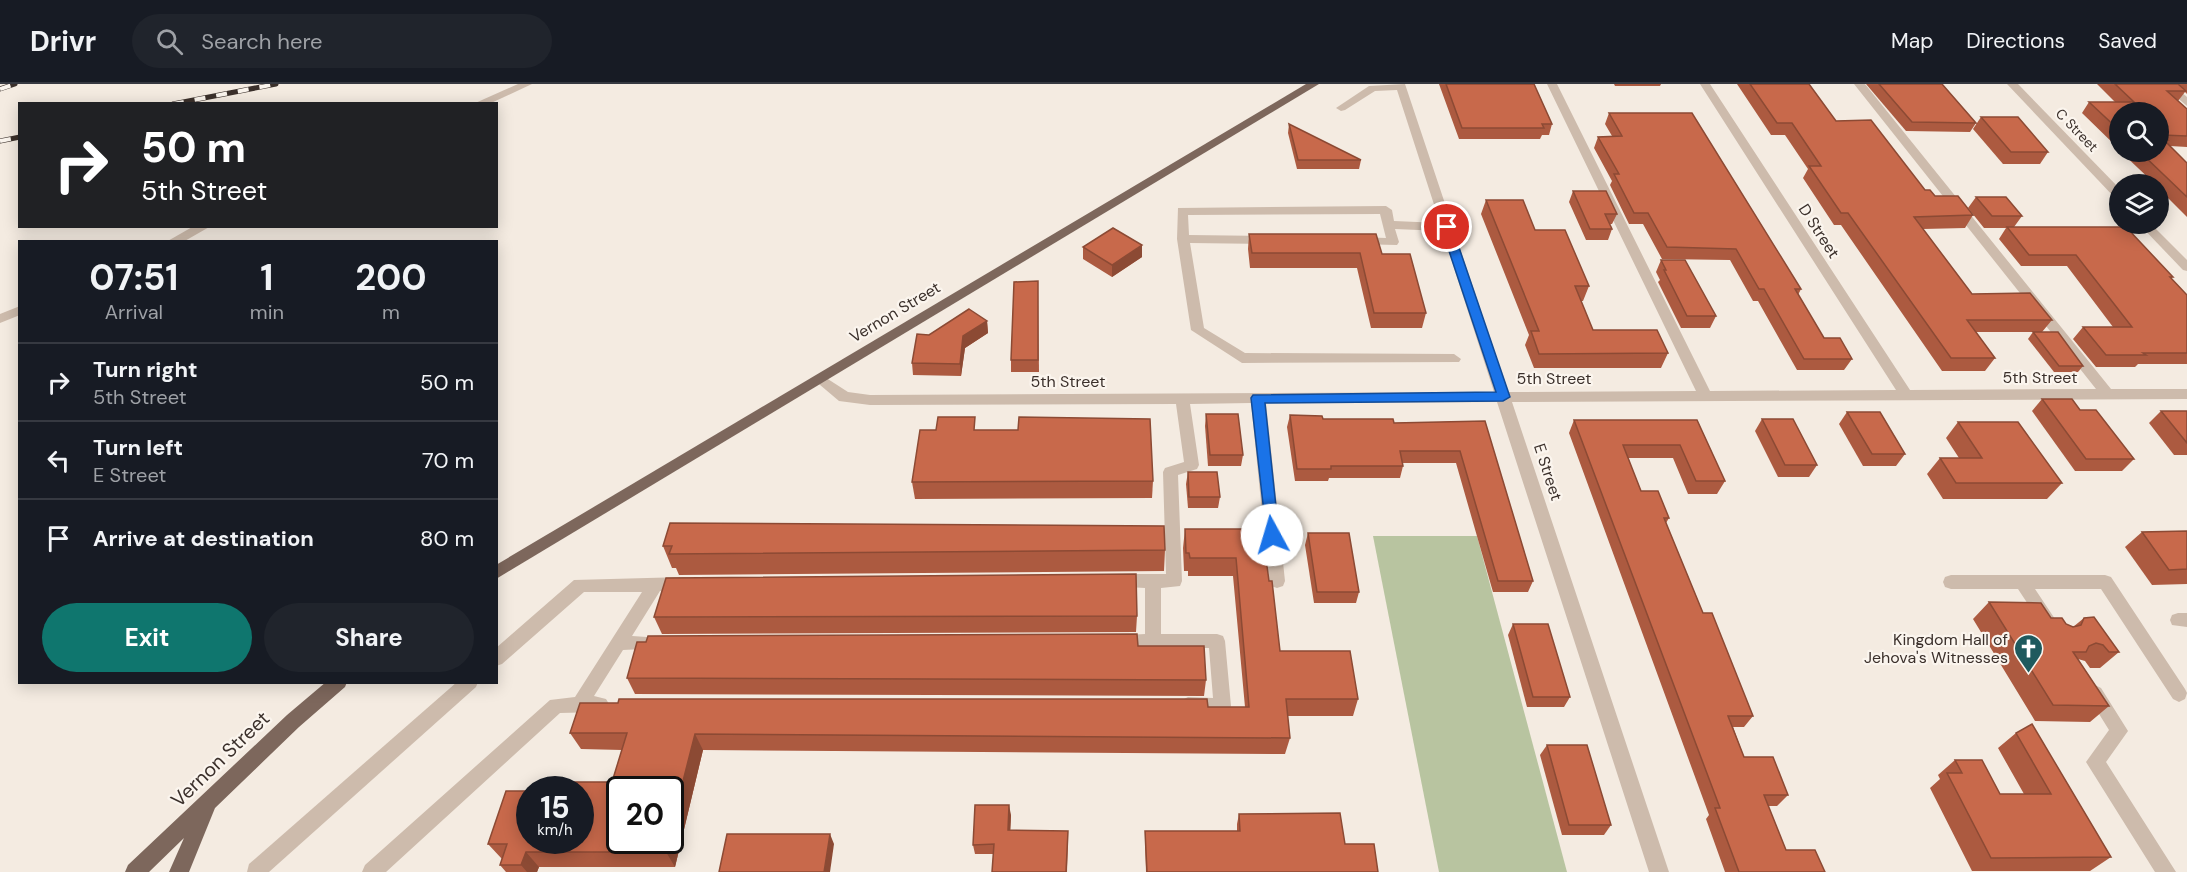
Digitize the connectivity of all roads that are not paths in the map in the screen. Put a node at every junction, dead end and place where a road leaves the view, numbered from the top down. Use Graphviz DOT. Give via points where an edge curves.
graph roads {
  1 [pos="527,84"];
  2 [pos="1314,84"];
  3 [pos="1552,84"];
  4 [pos="1705,84"];
  5 [pos="1859,84"];
  6 [pos="2012,84"];
  7 [pos="2166,84"];
  8 [pos="1400,86"];
  9 [pos="483,102"];
  10 [pos="2187,103"];
  11 [pos="1341,108"];
  12 [pos="2109,185"];
  13 [pos="1388,225"];
  14 [pos="1447,227"];
  15 [pos="202,228"];
  16 [pos="2155,234"];
  17 [pos="1184,239"];
  18 [pos="176,240"];
  19 [pos="1276,240"];
  20 [pos="1346,241"];
  21 [pos="2187,267"];
  22 [pos="18,311"];
  23 [pos="0,319"];
  24 [pos="1454,358"];
  25 [pos="820,379"];
  26 [pos="2107,394"];
  27 [pos="2187,394"];
  28 [pos="1906,395"];
  29 [pos="1705,396"];
  30 [pos="1503,397"];
  31 [pos="1258,398"];
  32 [pos="1182,399"];
  33 [pos="498,572"];
  34 [pos="1094,581"];
  35 [pos="1153,581"];
  36 [pos="1277,581"];
  37 [pos="1951,582"];
  38 [pos="2022,582"];
  39 [pos="702,584"];
  40 [pos="655,585"];
  41 [pos="2056,634"];
  42 [pos="1105,641"];
  43 [pos="1153,641"];
  44 [pos="618,643"];
  45 [pos="677,643"];
  46 [pos="498,657"];
  47 [pos="2084,677"];
  48 [pos="337,684"];
  49 [pos="468,684"];
  50 [pos="2179,694"];
  51 [pos="580,704"];
  52 [pos="616,704"];
  53 [pos="1174,705"];
  54 [pos="210,800"];
  55 [pos="135,872"];
  56 [pos="179,872"];
  57 [pos="259,872"];
  58 [pos="372,872"];
  59 [pos="1659,872"];
  60 [pos="2166,872"];
  1 -- 9 [label="street"];
  2 -- 25 [label="main road, Vernon Street"];
  3 -- 29 [label="street"];
  4 -- 28 [label="street, D Street"];
  5 -- 26 [label="street"];
  6 -- 12 [label="street, C Street"];
  7 -- 10 [label="street"];
  8 -- 11 [label="street" via="1373,88"];
  8 -- 14 [label="street, E Street"];
  13 -- 14 [label="street"];
  13 -- 17 [label="street" via="1386,210 1182,211"];
  13 -- 20 [label="street" via="1393,242"];
  14 -- 30 [label="street, E Street"];
  15 -- 18 [label="street"];
  16 -- 21 [label="street"];
  17 -- 19 [label="street"];
  17 -- 24 [label="street" via="1198,330 1242,358"];
  22 -- 23 [label="street"];
  25 -- 32 [label="street, 5th Street" via="844,397 870,400"];
  25 -- 33 [label="main road, Vernon Street"];
  26 -- 27 [label="street, 5th Street"];
  26 -- 28 [label="street, 5th Street"];
  28 -- 29 [label="street, 5th Street"];
  29 -- 30 [label="street, 5th Street"];
  30 -- 31 [label="street, 5th Street"];
  30 -- 59 [label="street, E Street"];
  31 -- 32 [label="street, 5th Street"];
  31 -- 36 [label="street"];
  32 -- 35 [label="street" via="1192,465 1170,472 1174,581"];
  34 -- 35 [label="street"];
  35 -- 43 [label="street"];
  37 -- 38 [label="street"];
  38 -- 41 [label="street"];
  38 -- 50 [label="street" via="2105,582"];
  39 -- 40 [label="street"];
  40 -- 44 [label="street"];
  40 -- 46 [label="street" via="580,585"];
  42 -- 43 [label="street"];
  43 -- 53 [label="street" via="1217,641 1222,706"];
  44 -- 45 [label="street"];
  44 -- 51 [label="street"];
  47 -- 60 [label="street" via="2120,731 2095,762"];
  48 -- 54 [label="main road, Vernon Street"];
  49 -- 57 [label="street" via="256,871"];
  51 -- 52 [label="street"];
  51 -- 58 [label="street" via="556,705"];
  54 -- 55 [label="main road, Vernon Street"];
  54 -- 56 [label="main road"];
}
